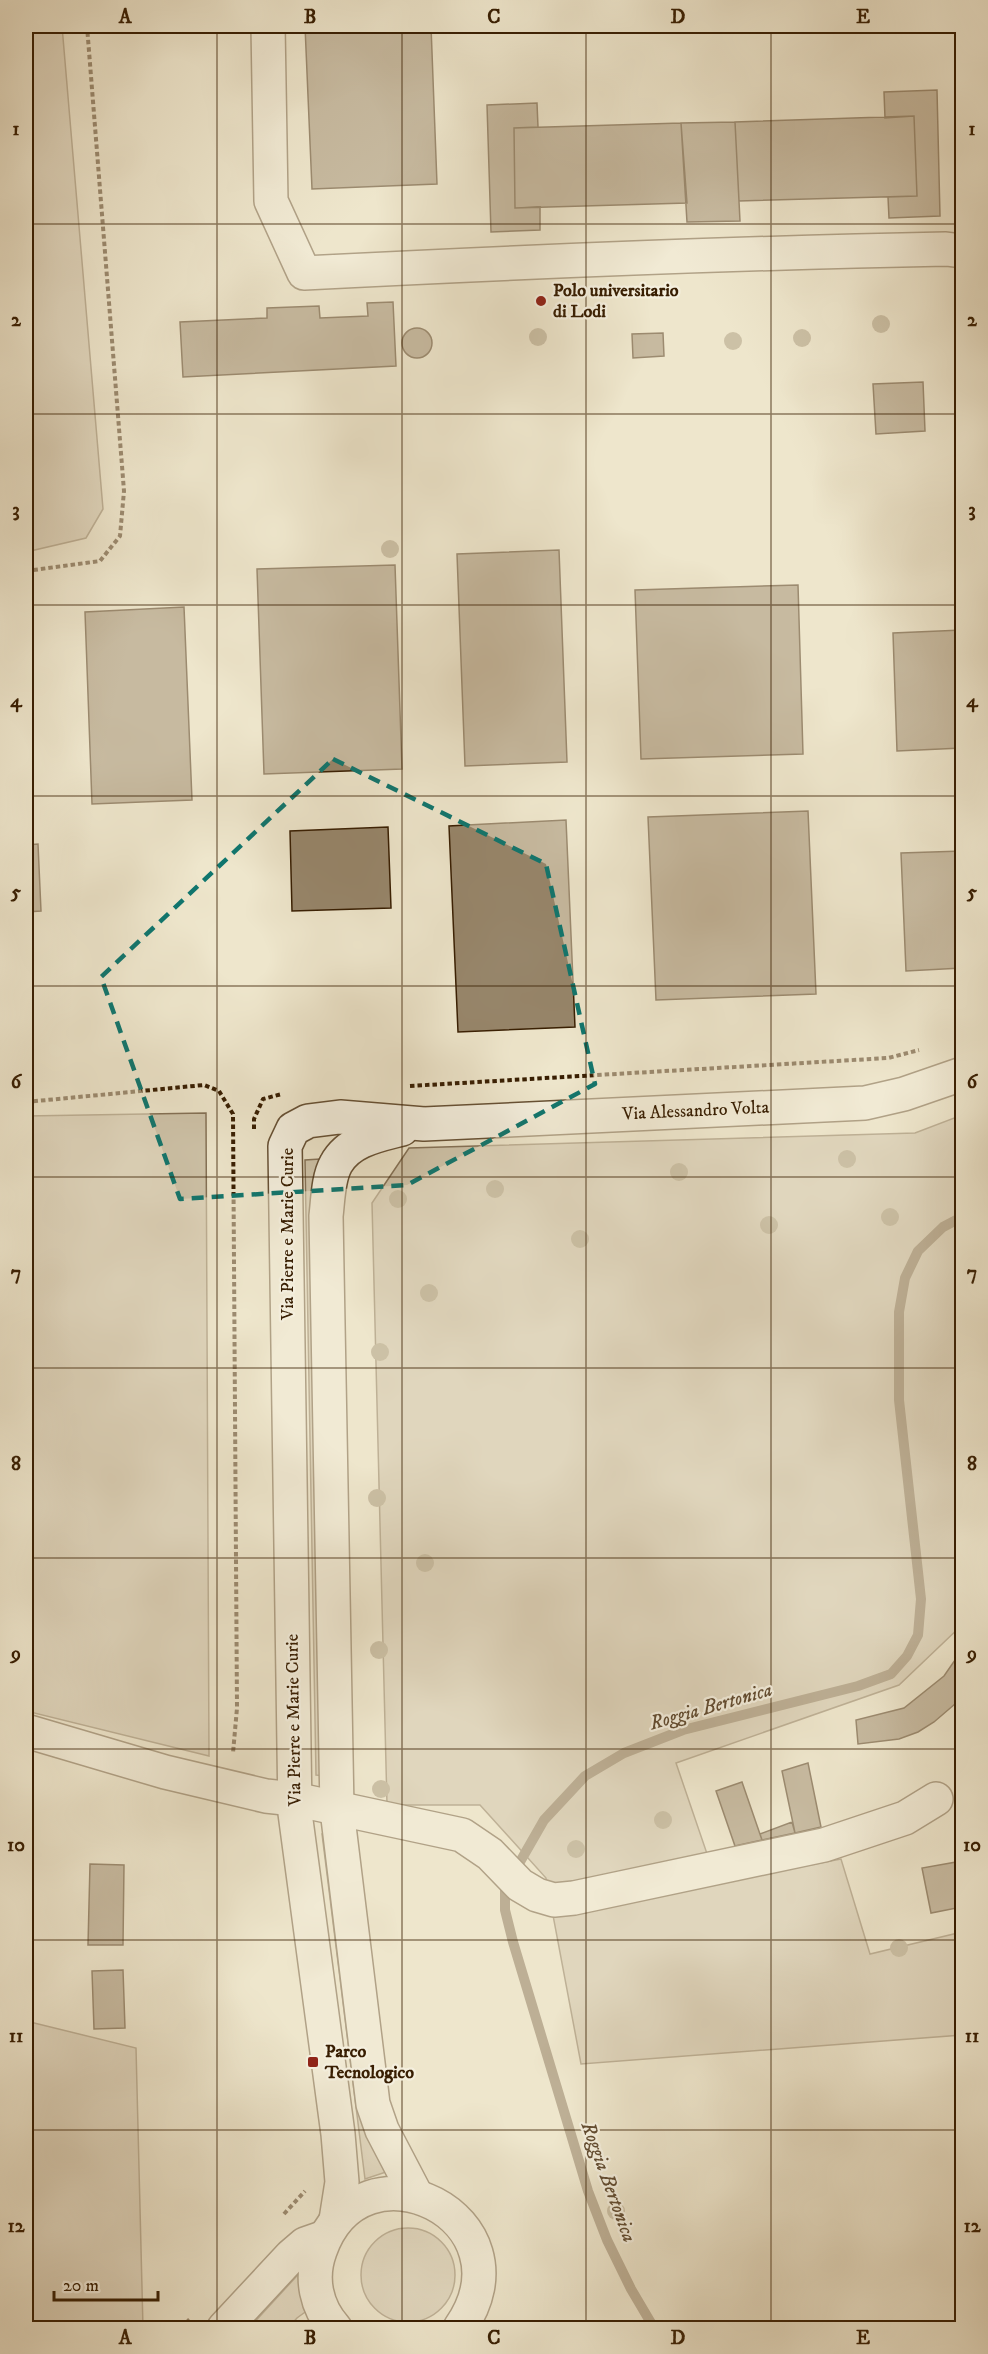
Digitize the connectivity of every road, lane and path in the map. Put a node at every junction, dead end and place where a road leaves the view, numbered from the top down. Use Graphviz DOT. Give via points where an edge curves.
graph roads {
  1 [pos="87,26"];
  2 [pos="268,26"];
  3 [pos="963,251"];
  4 [pos="26,571"];
  5 [pos="920,1049"];
  6 [pos="963,1074"];
  7 [pos="399,1087"];
  8 [pos="291,1093"];
  9 [pos="26,1102"];
  10 [pos="424,1124"];
  11 [pos="254,1131"];
  12 [pos="26,1731"];
  13 [pos="227,1787"];
  14 [pos="294,1799"];
  15 [pos="936,1799"];
  16 [pos="337,1810"];
  17 [pos="309,2181"];
  18 [pos="417,2195"];
  19 [pos="282,2217"];
  20 [pos="331,2228"];
  21 [pos="477,2295"];
  22 [pos="210,2320"];
  23 [pos="182,2328"];
  24 [pos="309,2328"];
  25 [pos="334,2328"];
  26 [pos="460,2328"];
  27 [pos="480,2328"];
  1 -- 4 [label="path" via="124,491 120,536 100,561"];
  2 -- 3 [label="street" via="271,201 303,273 749,253"];
  5 -- 7 [label="path" via="888,1058"];
  6 -- 10 [label="street, Via Alessandro Volta" via="865,1103"];
  8 -- 11 [label="path" via="263,1099 254,1119"];
  9 -- 13 [label="path" via="204,1085 219,1091 233,1114 237,1708"];
  10 -- 14 [label="street, Via Pierre e Marie Curie" via="340,1117 308,1120 293,1129 285,1146"];
  10 -- 16 [label="street, Via Pierre e Marie Curie" via="368,1138 351,1147 336,1164 330,1184 326,1216"];
  12 -- 13 [label="street"];
  13 -- 14 [label="street"];
  14 -- 16 [label="street"];
  14 -- 20 [label="street, Via Pierre e Marie Curie" via="339,2134 342,2182"];
  15 -- 16 [label="street" via="905,1818 824,1845 554,1900 520,1885 490,1854 462,1835"];
  16 -- 18 [label="street, Via Pierre e Marie Curie" via="373,2104 382,2130"];
  17 -- 19 [label="path"];
  18 -- 20 [label="street" via="384,2194 360,2202"];
  18 -- 21 [label="street" via="446,2209 466,2231 478,2265"];
  20 -- 22 [label="street"];
  20 -- 25 [label="street, Via Pierre e Marie Curie" via="316,2263 315,2280 323,2312"];
  21 -- 26 [label="street"];
  21 -- 27 [label="street"];
  22 -- 23 [label="path"];
  24 -- 25 [label="street"];
}
